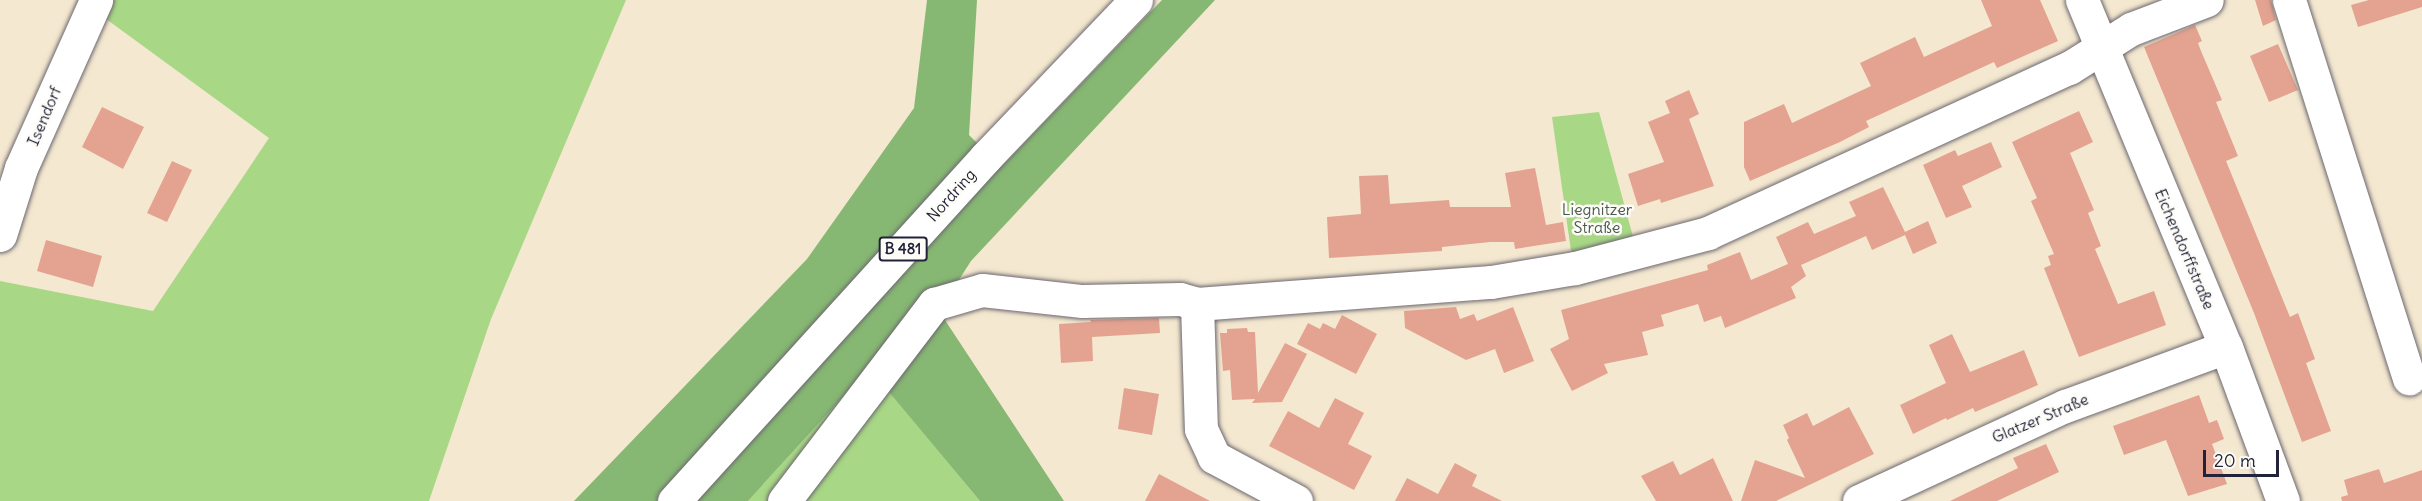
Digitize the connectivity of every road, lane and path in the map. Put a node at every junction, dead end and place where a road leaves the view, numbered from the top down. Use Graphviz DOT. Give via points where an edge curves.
graph roads {
  1 [pos="96,0"];
  2 [pos="1136,0"];
  3 [pos="2082,0"];
  4 [pos="2207,0"];
  5 [pos="2289,0"];
  6 [pos="2101,46"];
  7 [pos="0,235"];
  8 [pos="1197,304"];
  9 [pos="2226,347"];
  10 [pos="2409,378"];
  11 [pos="674,501"];
  12 [pos="784,501"];
  13 [pos="1296,501"];
  14 [pos="1859,501"];
  15 [pos="2283,501"];
  1 -- 7 [label="street, Isendorf" via="21,168"];
  2 -- 11 [label="street, Nordring / B 481" via="986,157"];
  3 -- 6 [label="street, Eichendorffstraße"];
  4 -- 6 [label="street" via="2131,29"];
  5 -- 10 [label="street"];
  6 -- 8 [label="street" via="2069,68 1708,233 1575,268 1491,282"];
  6 -- 9 [label="street, Eichendorffstraße"];
  8 -- 12 [label="street" via="1180,299 1082,302 982,290 934,304"];
  8 -- 13 [label="street" via="1201,429 1214,457"];
  9 -- 14 [label="street, Glatzer Straße" via="2065,406"];
  9 -- 15 [label="street, Eichendorffstraße"];
}
